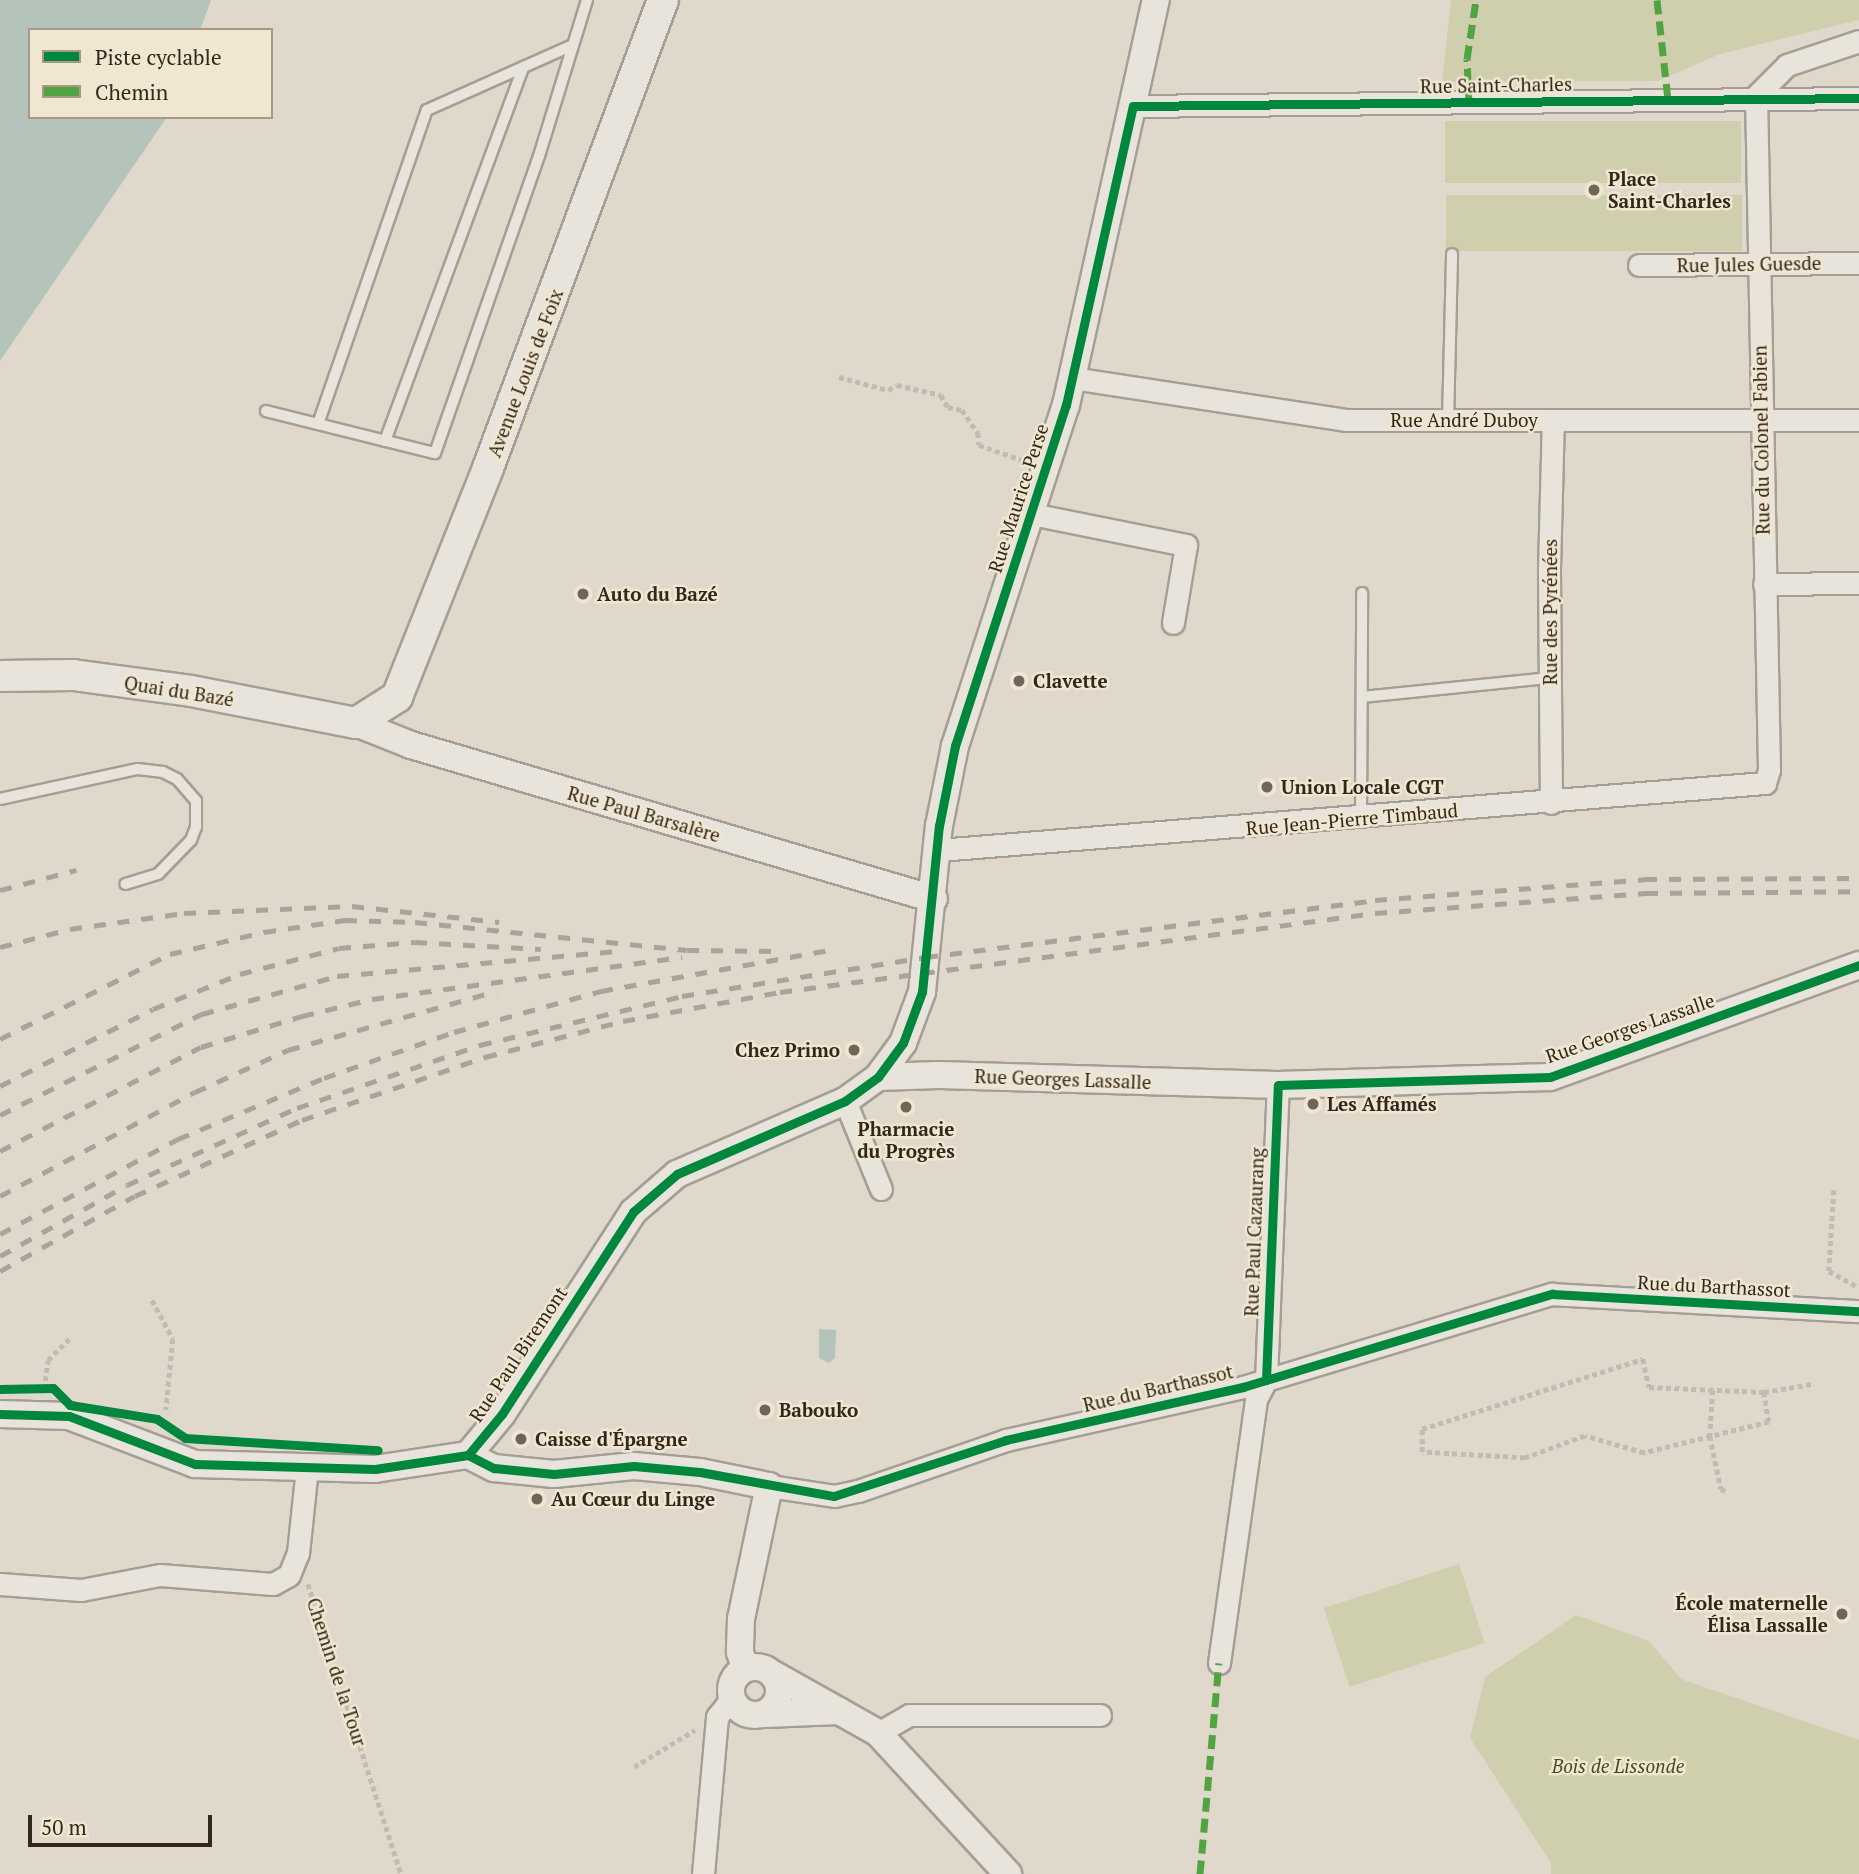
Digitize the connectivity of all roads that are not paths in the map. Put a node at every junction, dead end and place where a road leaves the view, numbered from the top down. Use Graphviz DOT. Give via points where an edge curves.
graph roads {
  1 [pos="587,0"];
  2 [pos="663,0"];
  3 [pos="1156,0"];
  4 [pos="1859,41"];
  5 [pos="573,45"];
  6 [pos="523,67"];
  7 [pos="1756,96"];
  8 [pos="1859,98"];
  9 [pos="1133,106"];
  10 [pos="1452,254"];
  11 [pos="1759,263"];
  12 [pos="1859,263"];
  13 [pos="1639,265"];
  14 [pos="1072,378"];
  15 [pos="266,411"];
  16 [pos="1553,420"];
  17 [pos="1761,420"];
  18 [pos="1859,420"];
  19 [pos="1448,421"];
  20 [pos="318,424"];
  21 [pos="386,441"];
  22 [pos="1032,514"];
  23 [pos="1859,583"];
  24 [pos="1764,584"];
  25 [pos="1362,593"];
  26 [pos="1173,622"];
  27 [pos="0,676"];
  28 [pos="1550,678"];
  29 [pos="1362,697"];
  30 [pos="356,723"];
  31 [pos="1765,783"];
  32 [pos="0,799"];
  33 [pos="1551,803"];
  34 [pos="1361,819"];
  35 [pos="939,850"];
  36 [pos="126,884"];
  37 [pos="934,899"];
  38 [pos="1859,965"];
  39 [pos="878,1077"];
  40 [pos="1278,1085"];
  41 [pos="845,1101"];
  42 [pos="881,1189"];
  43 [pos="1859,1311"];
  44 [pos="1266,1380"];
  45 [pos="0,1414"];
  46 [pos="468,1455"];
  47 [pos="307,1467"];
  48 [pos="769,1486"];
  49 [pos="0,1584"];
  50 [pos="1219,1663"];
  51 [pos="745,1668"];
  52 [pos="773,1674"];
  53 [pos="724,1707"];
  54 [pos="839,1711"];
  55 [pos="765,1713"];
  56 [pos="1100,1715"];
  57 [pos="878,1733"];
  58 [pos="703,1874"];
  59 [pos="1008,1874"];
  1 -- 5 [label="lane"];
  2 -- 30 [label="main road, Avenue Louis de Foix" via="404,681 386,706"];
  3 -- 9 [label="street, Rue Maurice Perse"];
  4 -- 7 [label="street" via="1787,65"];
  5 -- 6 [label="lane"];
  5 -- 21 [label="lane" via="435,453"];
  6 -- 20 [label="lane" via="427,110"];
  6 -- 21 [label="lane"];
  7 -- 8 [label="street, Rue Saint-Charles"];
  7 -- 9 [label="street, Rue Saint-Charles"];
  7 -- 11 [label="street, Rue du Colonel Fabien"];
  9 -- 14 [label="street, Rue Maurice Perse"];
  10 -- 19 [label="lane"];
  11 -- 12 [label="street, Rue Jules Guesde"];
  11 -- 13 [label="street, Rue Jules Guesde"];
  11 -- 17 [label="street, Rue du Colonel Fabien"];
  14 -- 19 [label="street, Rue André Duboy" via="1345,420"];
  14 -- 22 [label="street, Rue Maurice Perse"];
  15 -- 20 [label="lane"];
  16 -- 17 [label="street, Rue André Duboy"];
  16 -- 19 [label="street, Rue André Duboy"];
  16 -- 28 [label="street, Rue des Pyrénées"];
  17 -- 18 [label="street, Rue André Duboy"];
  17 -- 24 [label="street, Rue du Colonel Fabien"];
  20 -- 21 [label="lane"];
  22 -- 26 [label="street" via="1186,545"];
  22 -- 35 [label="street, Rue Maurice Perse" via="955,746"];
  23 -- 24 [label="street"];
  24 -- 31 [label="street, Rue du Colonel Fabien" via="1769,770"];
  25 -- 29 [label="lane"];
  27 -- 30 [label="main road, Quai du Bazé" via="74,675 191,691"];
  28 -- 29 [label="lane"];
  28 -- 33 [label="street, Rue des Pyrénées"];
  29 -- 34 [label="lane"];
  30 -- 37 [label="street, Rue Paul Barsalère" via="411,746"];
  31 -- 33 [label="street, Rue Jean-Pierre Timbaud"];
  32 -- 36 [label="lane" via="138,769 177,779 196,801 191,840 164,869"];
  33 -- 34 [label="street, Rue Jean-Pierre Timbaud"];
  34 -- 35 [label="street, Rue Jean-Pierre Timbaud"];
  35 -- 37 [label="street, Rue Maurice Perse"];
  37 -- 39 [label="street, Rue Maurice Perse" via="922,992 903,1043"];
  38 -- 40 [label="street, Rue Georges Lassalle" via="1550,1077"];
  39 -- 40 [label="street, Rue Georges Lassalle"];
  39 -- 41 [label="street, Rue Paul Biremont"];
  40 -- 44 [label="street, Rue Paul Cazaurang"];
  41 -- 42 [label="street"];
  41 -- 46 [label="street, Rue Paul Biremont" via="677,1174 633,1212 502,1414"];
  43 -- 44 [label="street, Rue du Barthassot" via="1552,1294"];
  44 -- 48 [label="street, Rue du Barthassot" via="1006,1440 858,1491 834,1496"];
  44 -- 50 [label="street, Rue Paul Cazaurang" via="1256,1399"];
  45 -- 47 [label="street" via="69,1416 195,1464"];
  46 -- 47 [label="street" via="375,1469"];
  46 -- 48 [label="street, Rue du Barthassot" via="494,1468 554,1474 634,1466 700,1472"];
  47 -- 49 [label="street" via="298,1553 289,1575 273,1584 160,1575 81,1590"];
  48 -- 51 [label="street" via="741,1619 740,1652"];
  51 -- 52 [label="street" via="760,1666"];
  51 -- 53 [label="street" via="732,1681"];
  52 -- 54 [label="street"];
  52 -- 55 [label="street" via="779,1696"];
  53 -- 55 [label="street"];
  53 -- 58 [label="street"];
  54 -- 55 [label="street"];
  54 -- 57 [label="street"];
  56 -- 57 [label="street" via="909,1715"];
  57 -- 59 [label="street"];
}
